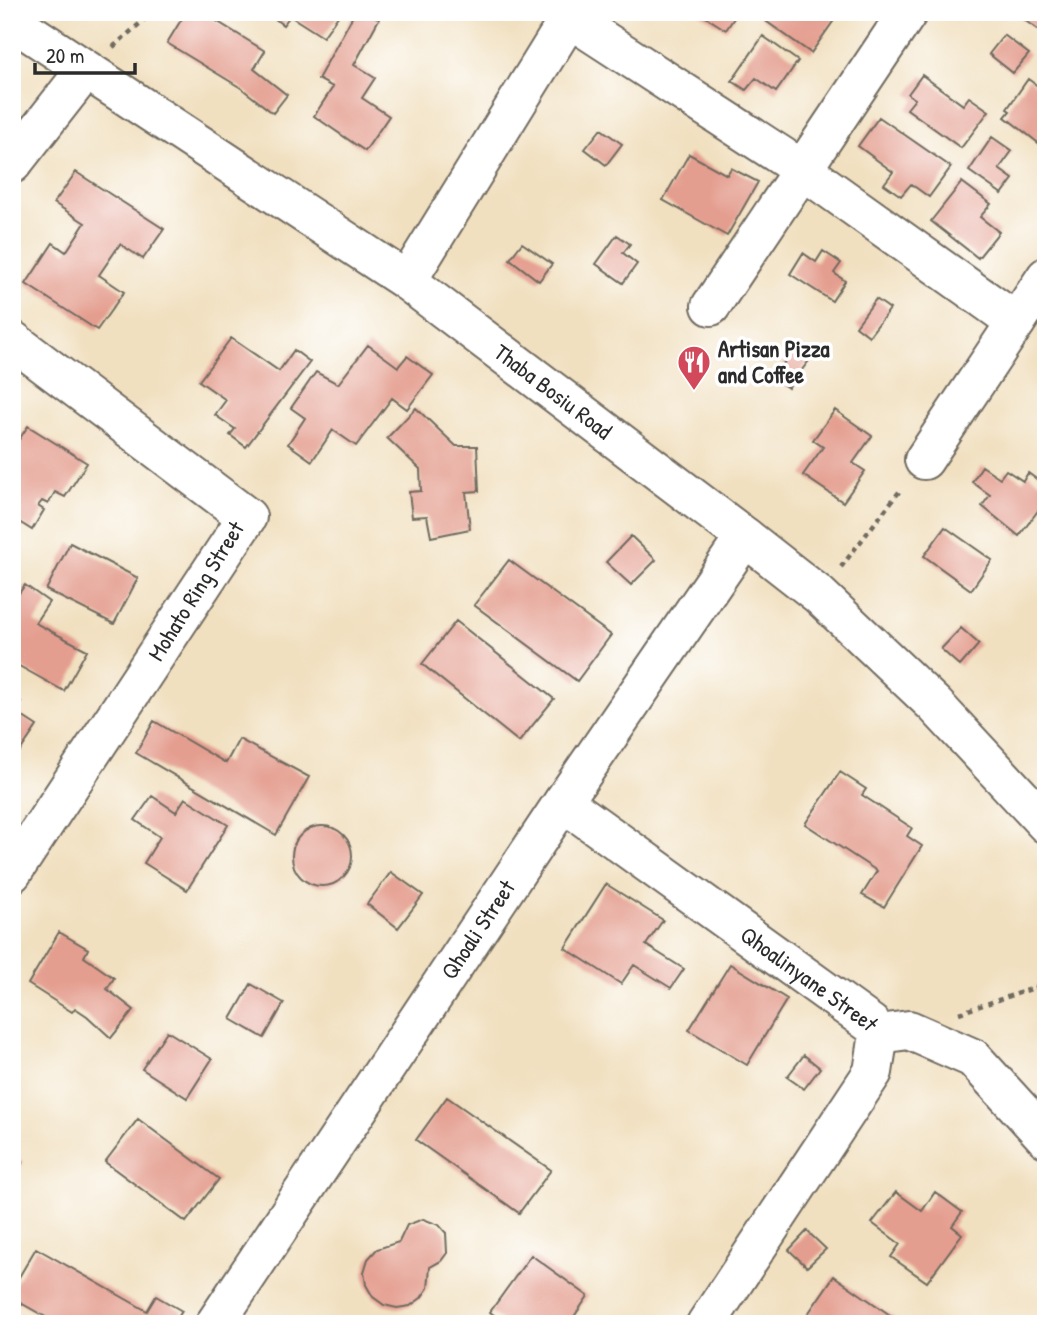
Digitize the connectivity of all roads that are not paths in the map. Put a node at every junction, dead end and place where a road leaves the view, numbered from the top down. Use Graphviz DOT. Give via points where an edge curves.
graph roads {
  1 [pos="908,12"];
  2 [pos="571,15"];
  3 [pos="12,21"];
  4 [pos="85,71"];
  5 [pos="12,164"];
  6 [pos="803,170"];
  7 [pos="1046,277"];
  8 [pos="407,281"];
  9 [pos="711,306"];
  10 [pos="1016,321"];
  11 [pos="12,341"];
  12 [pos="924,460"];
  13 [pos="745,537"];
  14 [pos="563,802"];
  15 [pos="1044,816"];
  16 [pos="12,873"];
  17 [pos="894,1032"];
  18 [pos="1046,1138"];
  19 [pos="215,1324"];
  20 [pos="706,1324"];
  1 -- 6 [label="street"];
  2 -- 6 [label="street"];
  2 -- 8 [label="street"];
  3 -- 4 [label="street, Thaba Bosiu Road"];
  4 -- 5 [label="street"];
  4 -- 8 [label="street, Thaba Bosiu Road"];
  6 -- 9 [label="street"];
  6 -- 10 [label="street"];
  7 -- 10 [label="street"];
  8 -- 13 [label="street, Thaba Bosiu Road"];
  10 -- 12 [label="street"];
  11 -- 16 [label="street, Mohato Ring Street" via="247,517"];
  13 -- 14 [label="street, Qhoali Street"];
  13 -- 15 [label="street, Thaba Bosiu Road" via="819,595"];
  14 -- 17 [label="street, Qhoalinyane Street" via="871,1024"];
  14 -- 19 [label="street, Qhoali Street"];
  17 -- 18 [label="street" via="973,1058"];
  17 -- 20 [label="street, Qhoalinyane Street" via="873,1072"];
}
